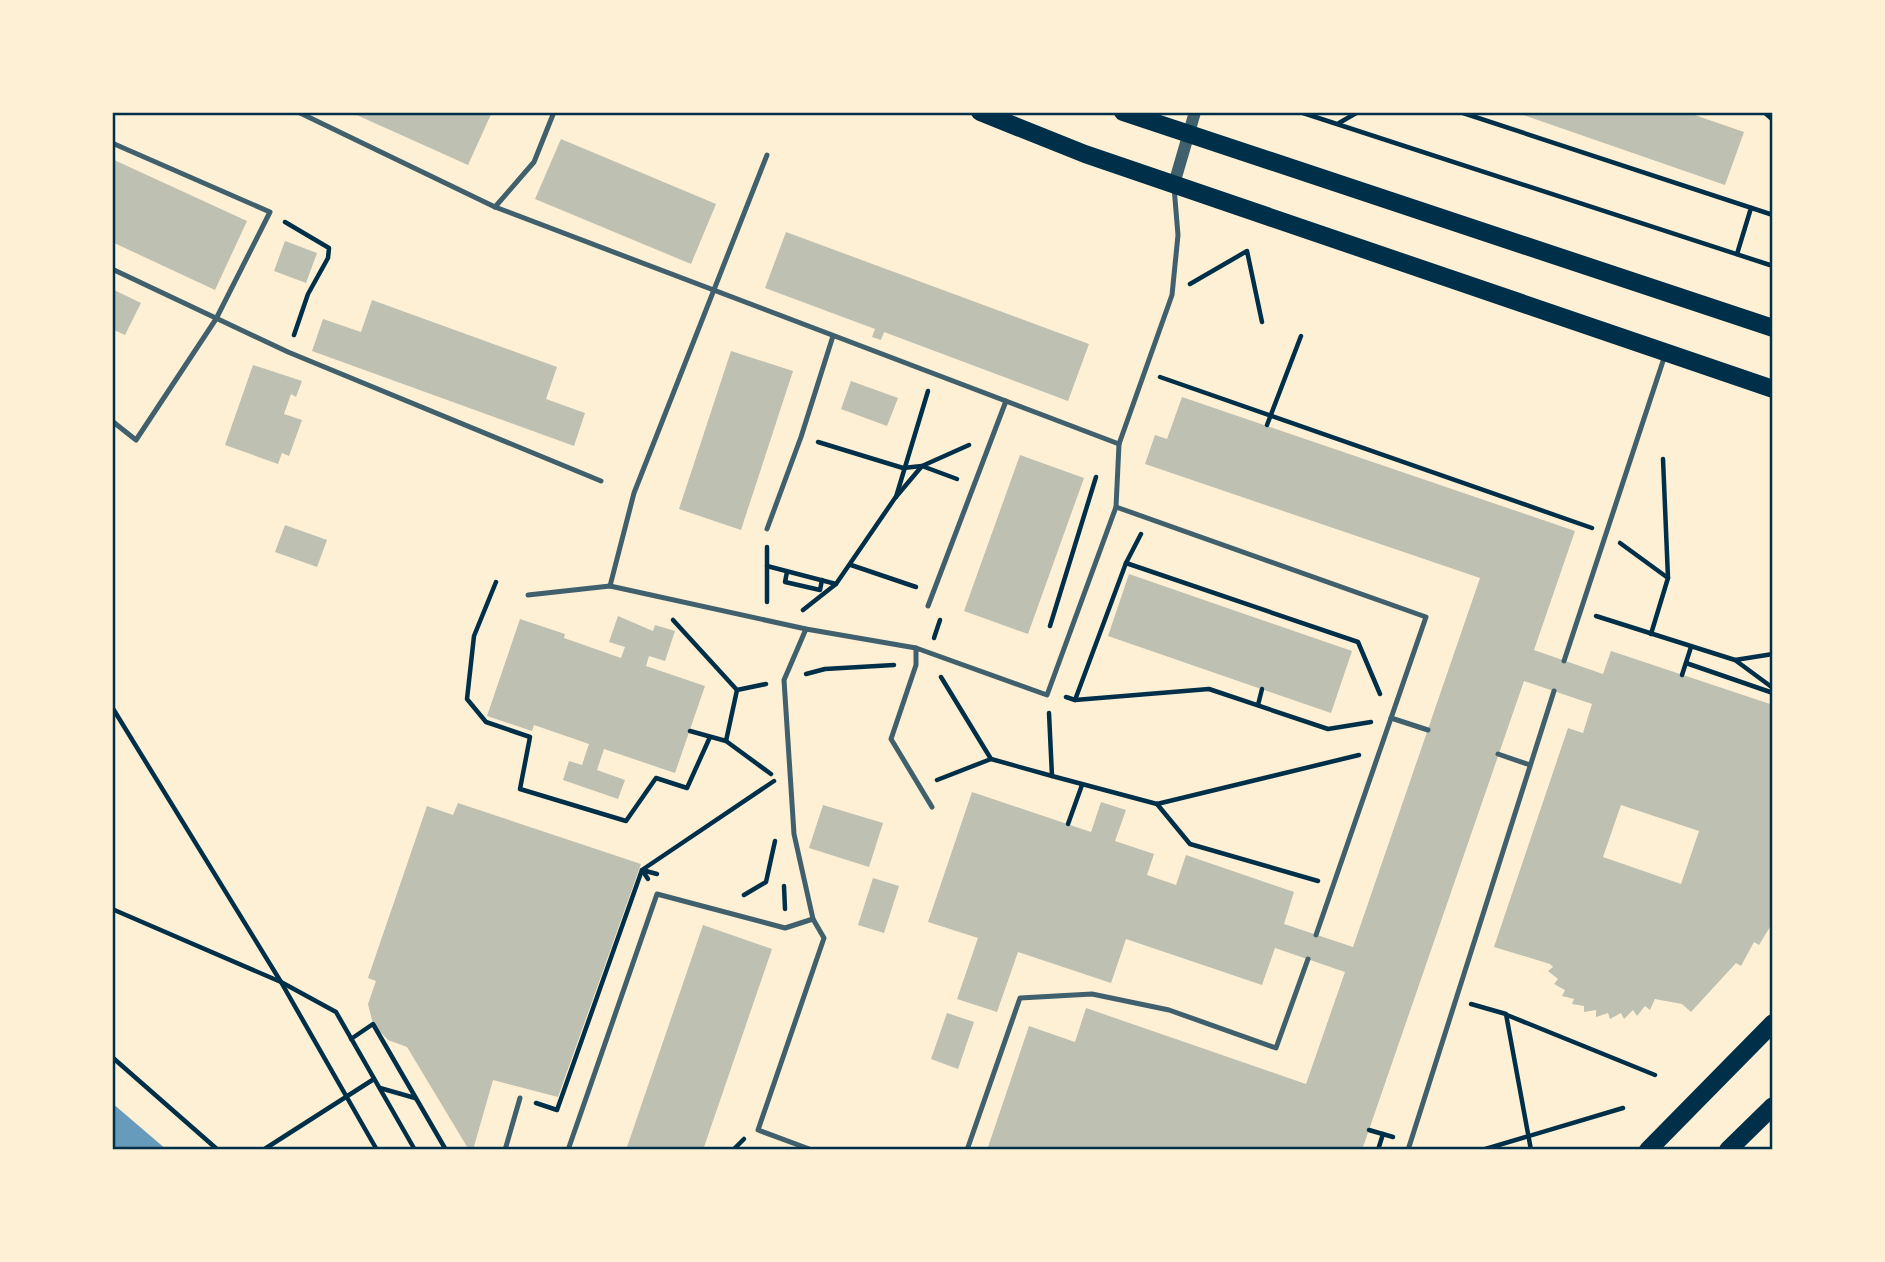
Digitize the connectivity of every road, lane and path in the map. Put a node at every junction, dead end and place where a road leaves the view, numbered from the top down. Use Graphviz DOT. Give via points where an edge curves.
graph roads {
  1 [pos="298,112"];
  2 [pos="554,112"];
  3 [pos="981,112"];
  4 [pos="1123,112"];
  5 [pos="1195,112"];
  6 [pos="1300,112"];
  7 [pos="1357,112"];
  8 [pos="1460,112"];
  9 [pos="1764,112"];
  10 [pos="1773,120"];
  11 [pos="1339,124"];
  12 [pos="1189,134"];
  13 [pos="112,143"];
  14 [pos="767,155"];
  15 [pos="1174,184"];
  16 [pos="495,207"];
  17 [pos="1751,208"];
  18 [pos="270,212"];
  19 [pos="1773,215"];
  20 [pos="1737,254"];
  21 [pos="1773,266"];
  22 [pos="112,269"];
  23 [pos="716,292"];
  24 [pos="1172,295"];
  25 [pos="216,319"];
  26 [pos="1262,323"];
  27 [pos="1773,328"];
  28 [pos="833,336"];
  29 [pos="1301,336"];
  30 [pos="288,352"];
  31 [pos="1666,352"];
  32 [pos="1144,372"];
  33 [pos="934,374"];
  34 [pos="1773,388"];
  35 [pos="1006,401"];
  36 [pos="1270,414"];
  37 [pos="112,421"];
  38 [pos="1267,425"];
  39 [pos="801,436"];
  40 [pos="991,440"];
  41 [pos="1107,440"];
  42 [pos="1119,444"];
  43 [pos="1663,459"];
  44 [pos="922,466"];
  45 [pos="903,468"];
  46 [pos="601,481"];
  47 [pos="974,485"];
  48 [pos="895,498"];
  49 [pos="1116,507"];
  50 [pos="1148,520"];
  51 [pos="767,529"];
  52 [pos="1606,533"];
  53 [pos="1126,563"];
  54 [pos="851,565"];
  55 [pos="767,566"];
  56 [pos="788,572"];
  57 [pos="1668,578"];
  58 [pos="822,580"];
  59 [pos="496,582"];
  60 [pos="836,584"];
  61 [pos="610,586"];
  62 [pos="1189,586"];
  63 [pos="933,593"];
  64 [pos="1185,594"];
  65 [pos="528,595"];
  66 [pos="660,597"];
  67 [pos="928,606"];
  68 [pos="1580,611"];
  69 [pos="767,619"];
  70 [pos="785,623"];
  71 [pos="806,629"];
  72 [pos="1651,634"];
  73 [pos="1047,635"];
  74 [pos="946,644"];
  75 [pos="1692,647"];
  76 [pos="916,648"];
  77 [pos="1773,654"];
  78 [pos="1735,660"];
  79 [pos="1564,661"];
  80 [pos="1686,663"];
  81 [pos="877,666"];
  82 [pos="825,669"];
  83 [pos="932,670"];
  84 [pos="1682,674"];
  85 [pos="1262,689"];
  86 [pos="1554,691"];
  87 [pos="1773,691"];
  88 [pos="1047,695"];
  89 [pos="1075,700"];
  90 [pos="1258,705"];
  91 [pos="112,707"];
  92 [pos="1391,718"];
  93 [pos="1428,730"];
  94 [pos="690,731"];
  95 [pos="710,737"];
  96 [pos="726,741"];
  97 [pos="1380,750"];
  98 [pos="1498,754"];
  99 [pos="991,759"];
  100 [pos="777,765"];
  101 [pos="1530,765"];
  102 [pos="1052,776"];
  103 [pos="778,779"];
  104 [pos="1082,785"];
  105 [pos="920,787"];
  106 [pos="779,790"];
  107 [pos="1157,804"];
  108 [pos="932,807"];
  109 [pos="1068,824"];
  110 [pos="777,835"];
  111 [pos="669,876"];
  112 [pos="1334,885"];
  113 [pos="734,892"];
  114 [pos="657,894"];
  115 [pos="112,909"];
  116 [pos="813,919"];
  117 [pos="1316,935"];
  118 [pos="1308,959"];
  119 [pos="281,982"];
  120 [pos="1456,999"];
  121 [pos="1506,1014"];
  122 [pos="1773,1023"];
  123 [pos="351,1039"];
  124 [pos="112,1057"];
  125 [pos="1655,1075"];
  126 [pos="374,1079"];
  127 [pos="380,1088"];
  128 [pos="346,1097"];
  129 [pos="416,1098"];
  130 [pos="520,1098"];
  131 [pos="1773,1106"];
  132 [pos="1623,1108"];
  133 [pos="1383,1134"];
  134 [pos="1529,1136"];
  135 [pos="218,1150"];
  136 [pos="263,1150"];
  137 [pos="377,1150"];
  138 [pos="415,1150"];
  139 [pos="446,1150"];
  140 [pos="505,1150"];
  141 [pos="568,1150"];
  142 [pos="812,1150"];
  143 [pos="967,1150"];
  144 [pos="1378,1150"];
  145 [pos="1408,1150"];
  146 [pos="1482,1150"];
  147 [pos="1531,1150"];
  148 [pos="1648,1150"];
  149 [pos="1728,1150"];
  1 -- 16 [label="lane"];
  2 -- 16 [label="lane" via="534,162"];
  3 -- 15 [label="main road"];
  4 -- 12 [label="main road"];
  5 -- 12 [label="street"];
  6 -- 11 [label="path"];
  7 -- 11 [label="path"];
  8 -- 17 [label="path"];
  9 -- 10 [label="path"];
  11 -- 20 [label="path"];
  12 -- 15 [label="street"];
  12 -- 27 [label="main road"];
  13 -- 18 [label="lane"];
  14 -- 23 [label="lane"];
  15 -- 24 [label="lane" via="1178,235"];
  15 -- 31 [label="main road"];
  16 -- 23 [label="lane"];
  17 -- 19 [label="path"];
  17 -- 20 [label="path"];
  18 -- 25 [label="lane"];
  18 -- 30 [label="path" via="329,248"];
  20 -- 21 [label="path"];
  22 -- 25 [label="lane"];
  23 -- 28 [label="lane"];
  23 -- 61 [label="lane" via="634,493"];
  24 -- 26 [label="path" via="1247,250"];
  24 -- 32 [label="lane"];
  25 -- 30 [label="lane"];
  25 -- 37 [label="lane" via="136,440"];
  28 -- 33 [label="lane"];
  28 -- 39 [label="lane"];
  29 -- 36 [label="path"];
  30 -- 46 [label="lane"];
  31 -- 34 [label="main road"];
  31 -- 52 [label="lane"];
  32 -- 36 [label="path"];
  32 -- 42 [label="lane"];
  33 -- 35 [label="lane"];
  33 -- 45 [label="path"];
  35 -- 40 [label="lane"];
  35 -- 41 [label="lane"];
  36 -- 38 [label="path"];
  36 -- 52 [label="path"];
  39 -- 45 [label="path"];
  39 -- 51 [label="lane"];
  40 -- 44 [label="path"];
  40 -- 47 [label="lane"];
  41 -- 42 [label="lane"];
  41 -- 73 [label="path"];
  42 -- 49 [label="lane"];
  43 -- 57 [label="path"];
  44 -- 45 [label="path"];
  44 -- 47 [label="path"];
  44 -- 48 [label="path"];
  45 -- 48 [label="path"];
  47 -- 63 [label="lane"];
  48 -- 54 [label="path"];
  49 -- 50 [label="lane"];
  49 -- 88 [label="lane"];
  50 -- 53 [label="path"];
  50 -- 92 [label="lane" via="1426,617"];
  51 -- 55 [label="path"];
  52 -- 57 [label="path"];
  52 -- 68 [label="lane"];
  53 -- 62 [label="path"];
  53 -- 89 [label="path"];
  54 -- 60 [label="path"];
  54 -- 63 [label="path"];
  55 -- 56 [label="path"];
  55 -- 69 [label="path"];
  56 -- 58 [label="path"];
  56 -- 58 [label="path" via="785,582 820,590"];
  57 -- 72 [label="path"];
  58 -- 60 [label="path"];
  59 -- 95 [label="path" via="474,636 467,699 486,722 530,737 520,789 626,821 656,778 687,788"];
  60 -- 70 [label="path"];
  61 -- 65 [label="lane"];
  61 -- 66 [label="lane"];
  62 -- 64 [label="path"];
  62 -- 92 [label="path" via="1358,642"];
  63 -- 67 [label="lane"];
  66 -- 69 [label="lane"];
  66 -- 96 [label="path" via="661,607 737,690"];
  68 -- 72 [label="path"];
  68 -- 79 [label="lane"];
  69 -- 70 [label="lane"];
  70 -- 71 [label="lane"];
  71 -- 76 [label="lane"];
  71 -- 116 [label="lane" via="784,680 794,834"];
  72 -- 75 [label="path"];
  74 -- 76 [label="path" via="920,635"];
  75 -- 78 [label="path"];
  75 -- 80 [label="path"];
  76 -- 88 [label="lane"];
  76 -- 105 [label="lane" via="916,664 891,739"];
  77 -- 78 [label="path"];
  78 -- 87 [label="path"];
  80 -- 84 [label="path"];
  80 -- 87 [label="path"];
  81 -- 82 [label="path"];
  83 -- 99 [label="path" via="942,677"];
  85 -- 90 [label="path"];
  86 -- 101 [label="lane"];
  88 -- 89 [label="path"];
  88 -- 102 [label="path"];
  89 -- 90 [label="path" via="1209,689"];
  90 -- 92 [label="path" via="1328,729"];
  91 -- 119 [label="path"];
  92 -- 93 [label="lane"];
  92 -- 97 [label="lane"];
  94 -- 95 [label="path"];
  95 -- 96 [label="path"];
  96 -- 103 [label="path"];
  97 -- 107 [label="path"];
  97 -- 112 [label="lane"];
  98 -- 101 [label="lane"];
  99 -- 102 [label="path"];
  99 -- 105 [label="path"];
  100 -- 103 [label="path"];
  101 -- 120 [label="lane"];
  102 -- 104 [label="path"];
  103 -- 106 [label="path"];
  104 -- 107 [label="path"];
  104 -- 109 [label="path"];
  105 -- 108 [label="lane"];
  107 -- 112 [label="path" via="1190,844"];
  110 -- 113 [label="path" via="766,882 747,896"];
  111 -- 114 [label="path" via="642,870"];
  112 -- 117 [label="lane"];
  114 -- 116 [label="lane" via="785,928"];
  114 -- 141 [label="lane"];
  115 -- 119 [label="path"];
  116 -- 142 [label="lane" via="824,938 758,1129"];
  118 -- 143 [label="lane" via="1276,1048 1156,1007 1092,995 1020,998"];
  119 -- 123 [label="path" via="336,1012"];
  119 -- 128 [label="path"];
  120 -- 121 [label="path"];
  120 -- 145 [label="lane"];
  121 -- 125 [label="path"];
  121 -- 134 [label="path"];
  122 -- 148 [label="main road"];
  123 -- 126 [label="path"];
  123 -- 129 [label="path" via="373,1024"];
  124 -- 135 [label="path"];
  126 -- 127 [label="path"];
  126 -- 128 [label="path"];
  127 -- 129 [label="path"];
  127 -- 138 [label="path"];
  128 -- 136 [label="path"];
  128 -- 137 [label="path"];
  129 -- 139 [label="path"];
  130 -- 140 [label="lane"];
  131 -- 149 [label="main road"];
  132 -- 134 [label="path"];
  133 -- 144 [label="path"];
  134 -- 146 [label="path"];
  134 -- 147 [label="path"];
}
